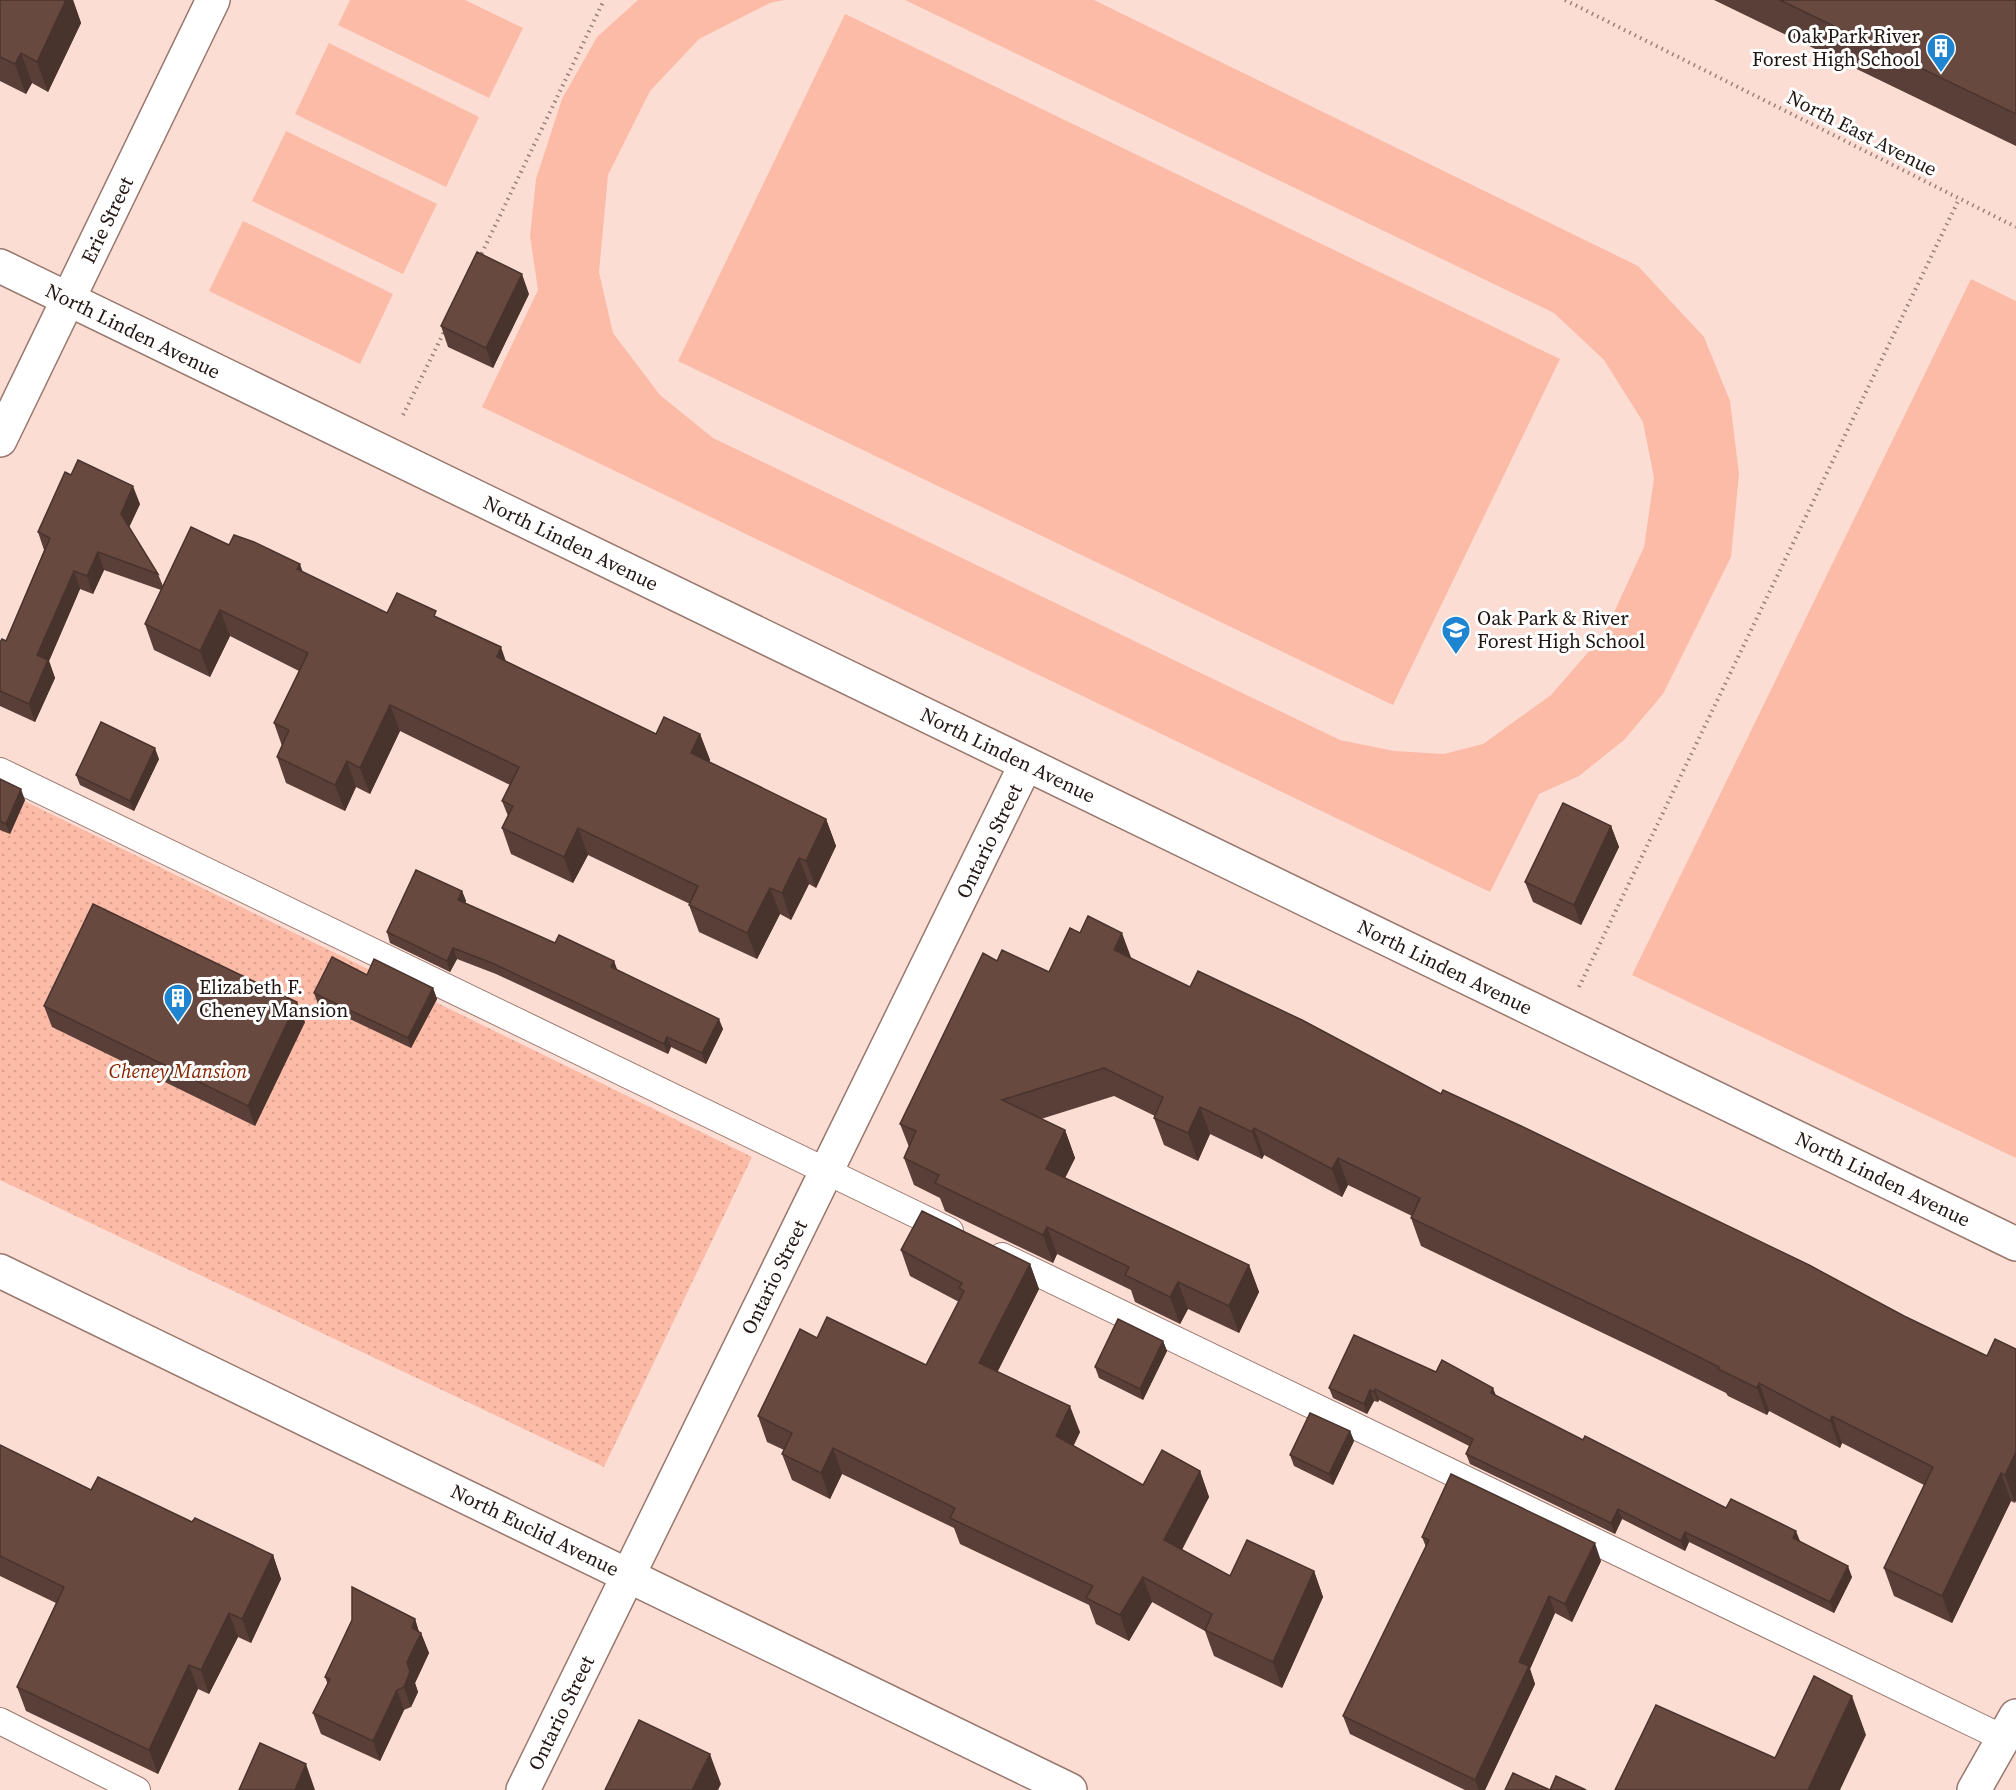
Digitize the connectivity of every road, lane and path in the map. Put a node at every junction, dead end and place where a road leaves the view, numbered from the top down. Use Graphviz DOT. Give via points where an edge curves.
graph roads {
  1 [pos="213,0"];
  2 [pos="604,0"];
  3 [pos="1565,0"];
  4 [pos="1959,199"];
  5 [pos="2016,227"];
  6 [pos="0,266"];
  7 [pos="476,266"];
  8 [pos="68,299"];
  9 [pos="445,329"];
  10 [pos="399,425"];
  11 [pos="0,440"];
  12 [pos="1026,764"];
  13 [pos="0,771"];
  14 [pos="1576,993"];
  15 [pos="826,1171"];
  16 [pos="2016,1244"];
  17 [pos="0,1271"];
  18 [pos="628,1576"];
  19 [pos="0,1721"];
  20 [pos="2010,1727"];
  21 [pos="137,1790"];
  22 [pos="523,1790"];
  23 [pos="1070,1790"];
  24 [pos="1974,1790"];
  1 -- 8 [label="street, Erie Street"];
  2 -- 7 [label="path"];
  3 -- 4 [label="path, North East Avenue"];
  4 -- 5 [label="path, North East Avenue"];
  4 -- 14 [label="path"];
  6 -- 8 [label="street, North Linden Avenue"];
  8 -- 11 [label="street, Erie Street"];
  8 -- 12 [label="street, North Linden Avenue"];
  9 -- 10 [label="path"];
  12 -- 15 [label="street, Ontario Street"];
  12 -- 16 [label="street, North Linden Avenue"];
  13 -- 15 [label="lane"];
  15 -- 18 [label="street, Ontario Street"];
  15 -- 20 [label="lane"];
  17 -- 18 [label="street, North Euclid Avenue"];
  18 -- 22 [label="street, Ontario Street"];
  18 -- 23 [label="street, North Euclid Avenue"];
  19 -- 21 [label="lane"];
  20 -- 24 [label="street"];
}
